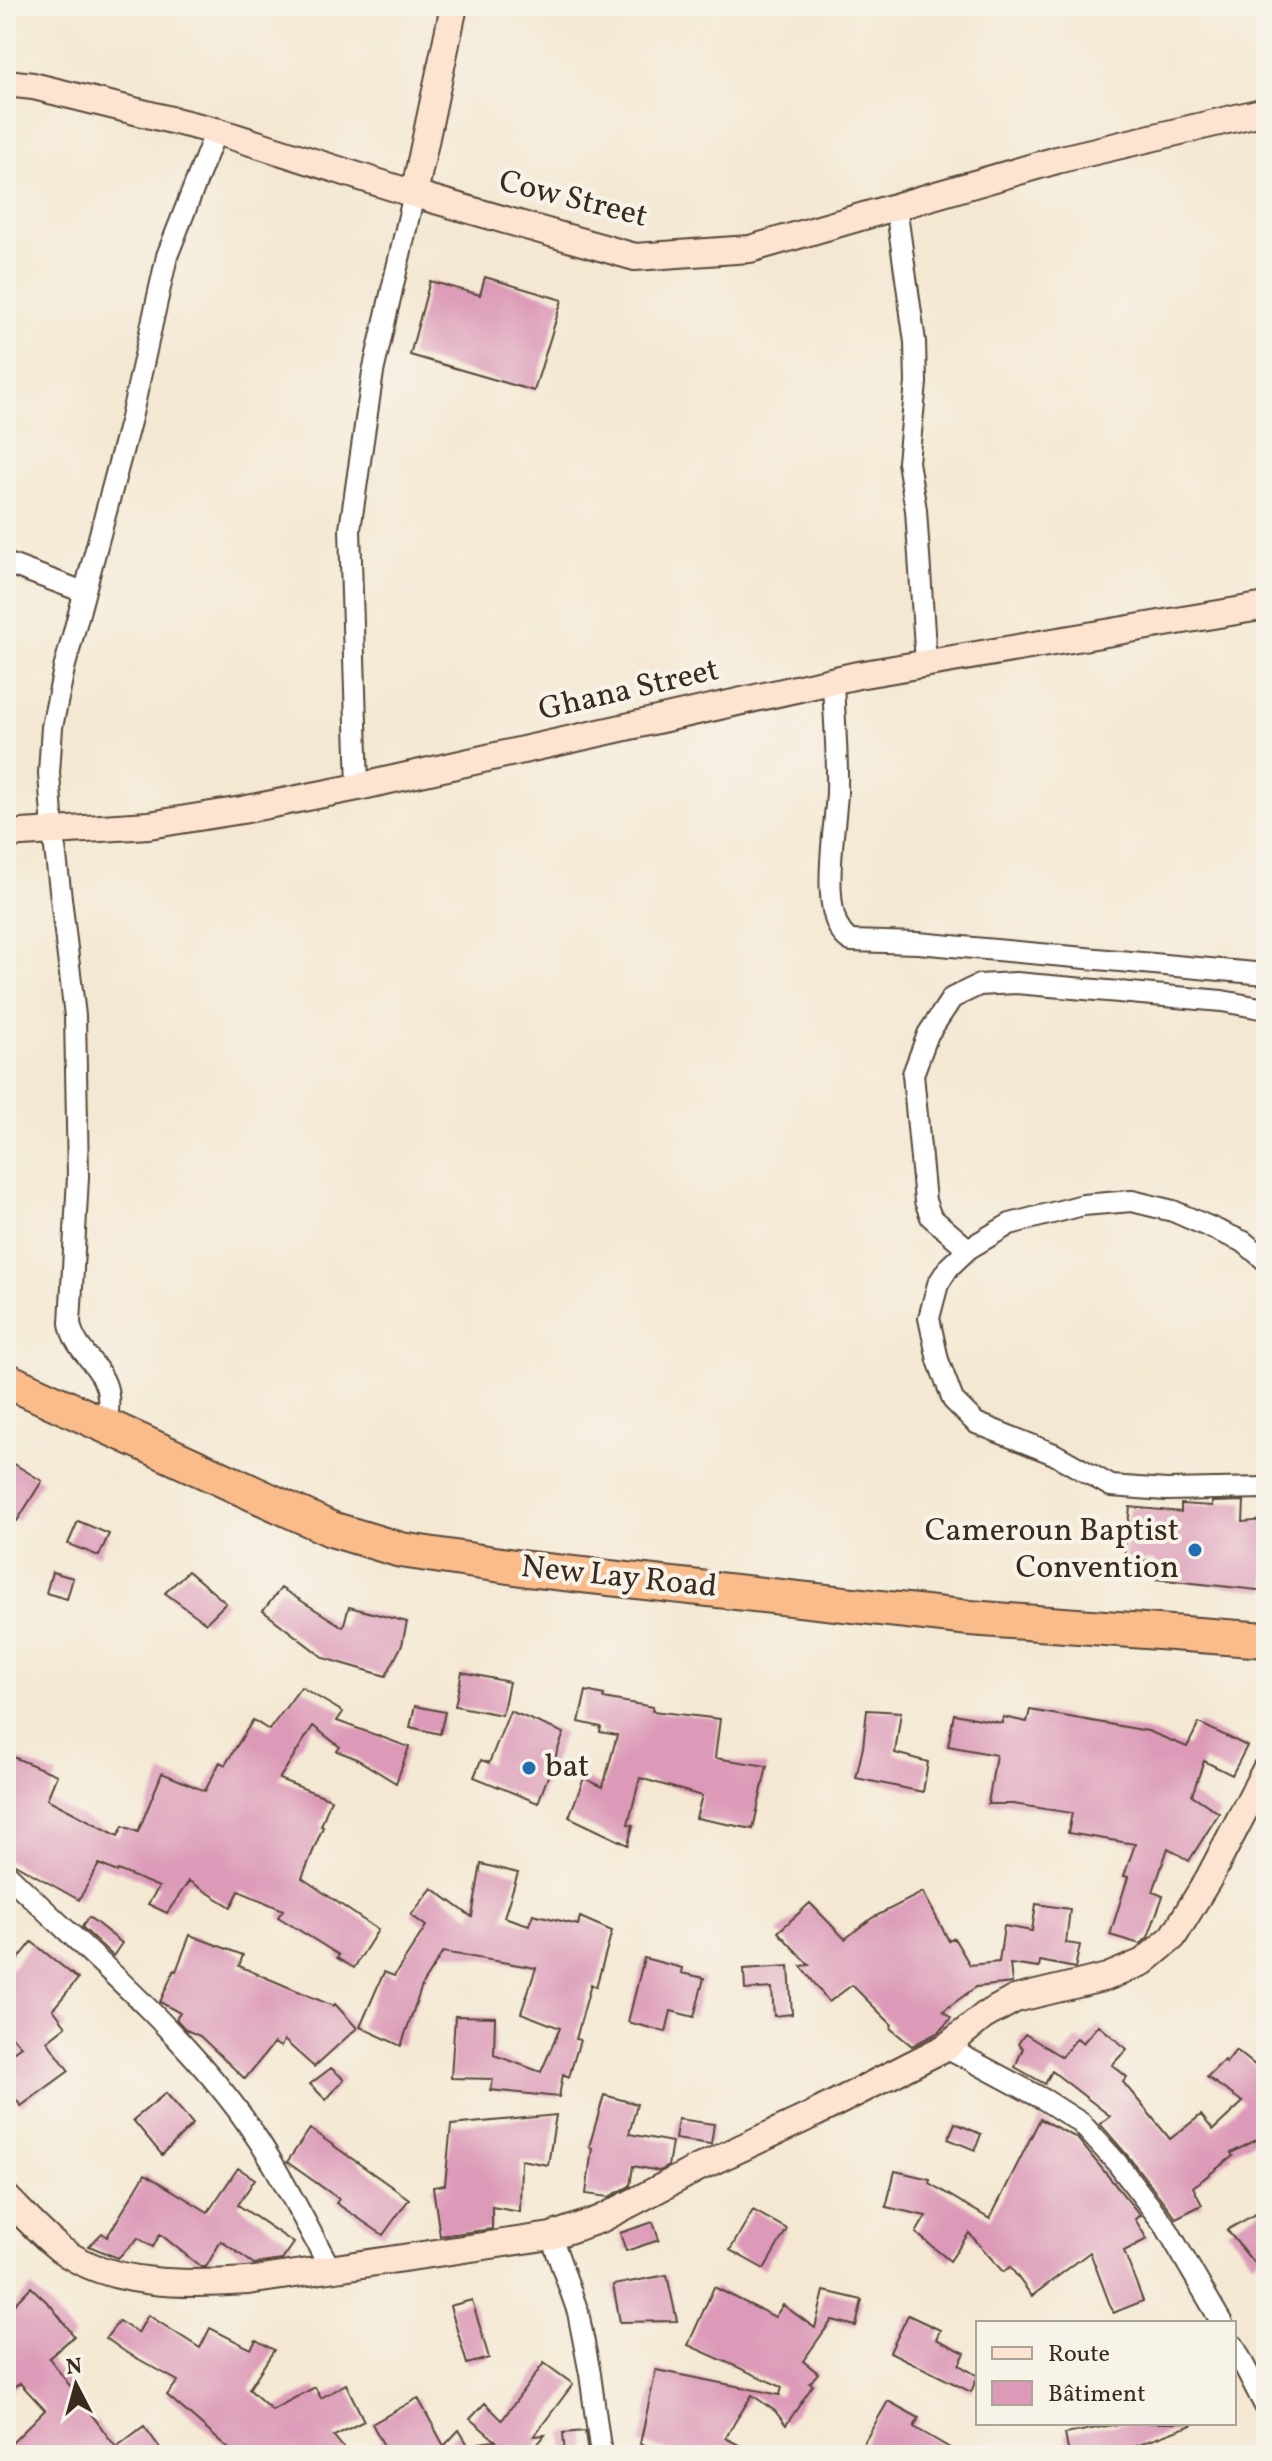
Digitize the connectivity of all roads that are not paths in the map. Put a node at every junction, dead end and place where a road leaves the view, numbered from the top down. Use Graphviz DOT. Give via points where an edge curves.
graph roads {
  1 [pos="454,6"];
  2 [pos="6,83"];
  3 [pos="1266,111"];
  4 [pos="216,131"];
  5 [pos="414,194"];
  6 [pos="896,207"];
  7 [pos="6,563"];
  8 [pos="84,592"];
  9 [pos="1266,606"];
  10 [pos="926,663"];
  11 [pos="833,680"];
  12 [pos="358,787"];
  13 [pos="53,831"];
  14 [pos="6,834"];
  15 [pos="1266,974"];
  16 [pos="1266,1009"];
  17 [pos="968,1249"];
  18 [pos="1266,1261"];
  19 [pos="6,1380"];
  20 [pos="107,1425"];
  21 [pos="1266,1488"];
  22 [pos="1266,1640"];
  23 [pos="1266,1769"];
  24 [pos="6,1873"];
  25 [pos="946,2047"];
  26 [pos="6,2197"];
  27 [pos="551,2236"];
  28 [pos="330,2268"];
  29 [pos="1221,2321"];
  30 [pos="1236,2350"];
  31 [pos="1266,2408"];
  32 [pos="601,2455"];
  1 -- 5 [label="street"];
  2 -- 4 [label="street, Cow Street"];
  3 -- 6 [label="street, Cow Street" via="1057,160"];
  4 -- 5 [label="street, Cow Street"];
  4 -- 8 [label="street" via="167,256"];
  5 -- 6 [label="street, Cow Street" via="635,257 750,249"];
  5 -- 12 [label="street" via="373,372 350,529"];
  6 -- 10 [label="street" via="915,342 908,462"];
  7 -- 8 [label="street"];
  8 -- 13 [label="street" via="52,727"];
  9 -- 10 [label="street, Ghana Street"];
  10 -- 11 [label="street, Ghana Street"];
  11 -- 12 [label="street, Ghana Street"];
  11 -- 15 [label="street" via="837,791 830,875 834,919 842,936 851,941"];
  12 -- 13 [label="street, Ghana Street" via="149,825"];
  13 -- 14 [label="street, Ghana Street"];
  13 -- 20 [label="street" via="75,1016 78,1177 70,1323 72,1335 104,1380"];
  16 -- 17 [label="street" via="1016,983 979,985 952,998 928,1034 913,1074 925,1201 931,1217"];
  17 -- 18 [label="street" via="1010,1224 1083,1205 1132,1201 1173,1211 1244,1242"];
  17 -- 21 [label="street" via="938,1284 929,1318 953,1400 976,1423 1054,1454 1111,1486"];
  19 -- 20 [label="highway, New Lay Road"];
  20 -- 22 [label="highway, New Lay Road" via="331,1529 401,1550 970,1618"];
  23 -- 25 [label="street" via="1173,1937 1143,1962 1107,1977 1015,1999"];
  24 -- 28 [label="street" via="178,2038 228,2097 269,2157"];
  25 -- 27 [label="street" via="601,2219"];
  25 -- 29 [label="street" via="1081,2123 1166,2227"];
  26 -- 28 [label="street" via="61,2250 99,2269 149,2280 232,2282"];
  27 -- 28 [label="street"];
  27 -- 32 [label="street" via="578,2312"];
  30 -- 31 [label="street"];
}
